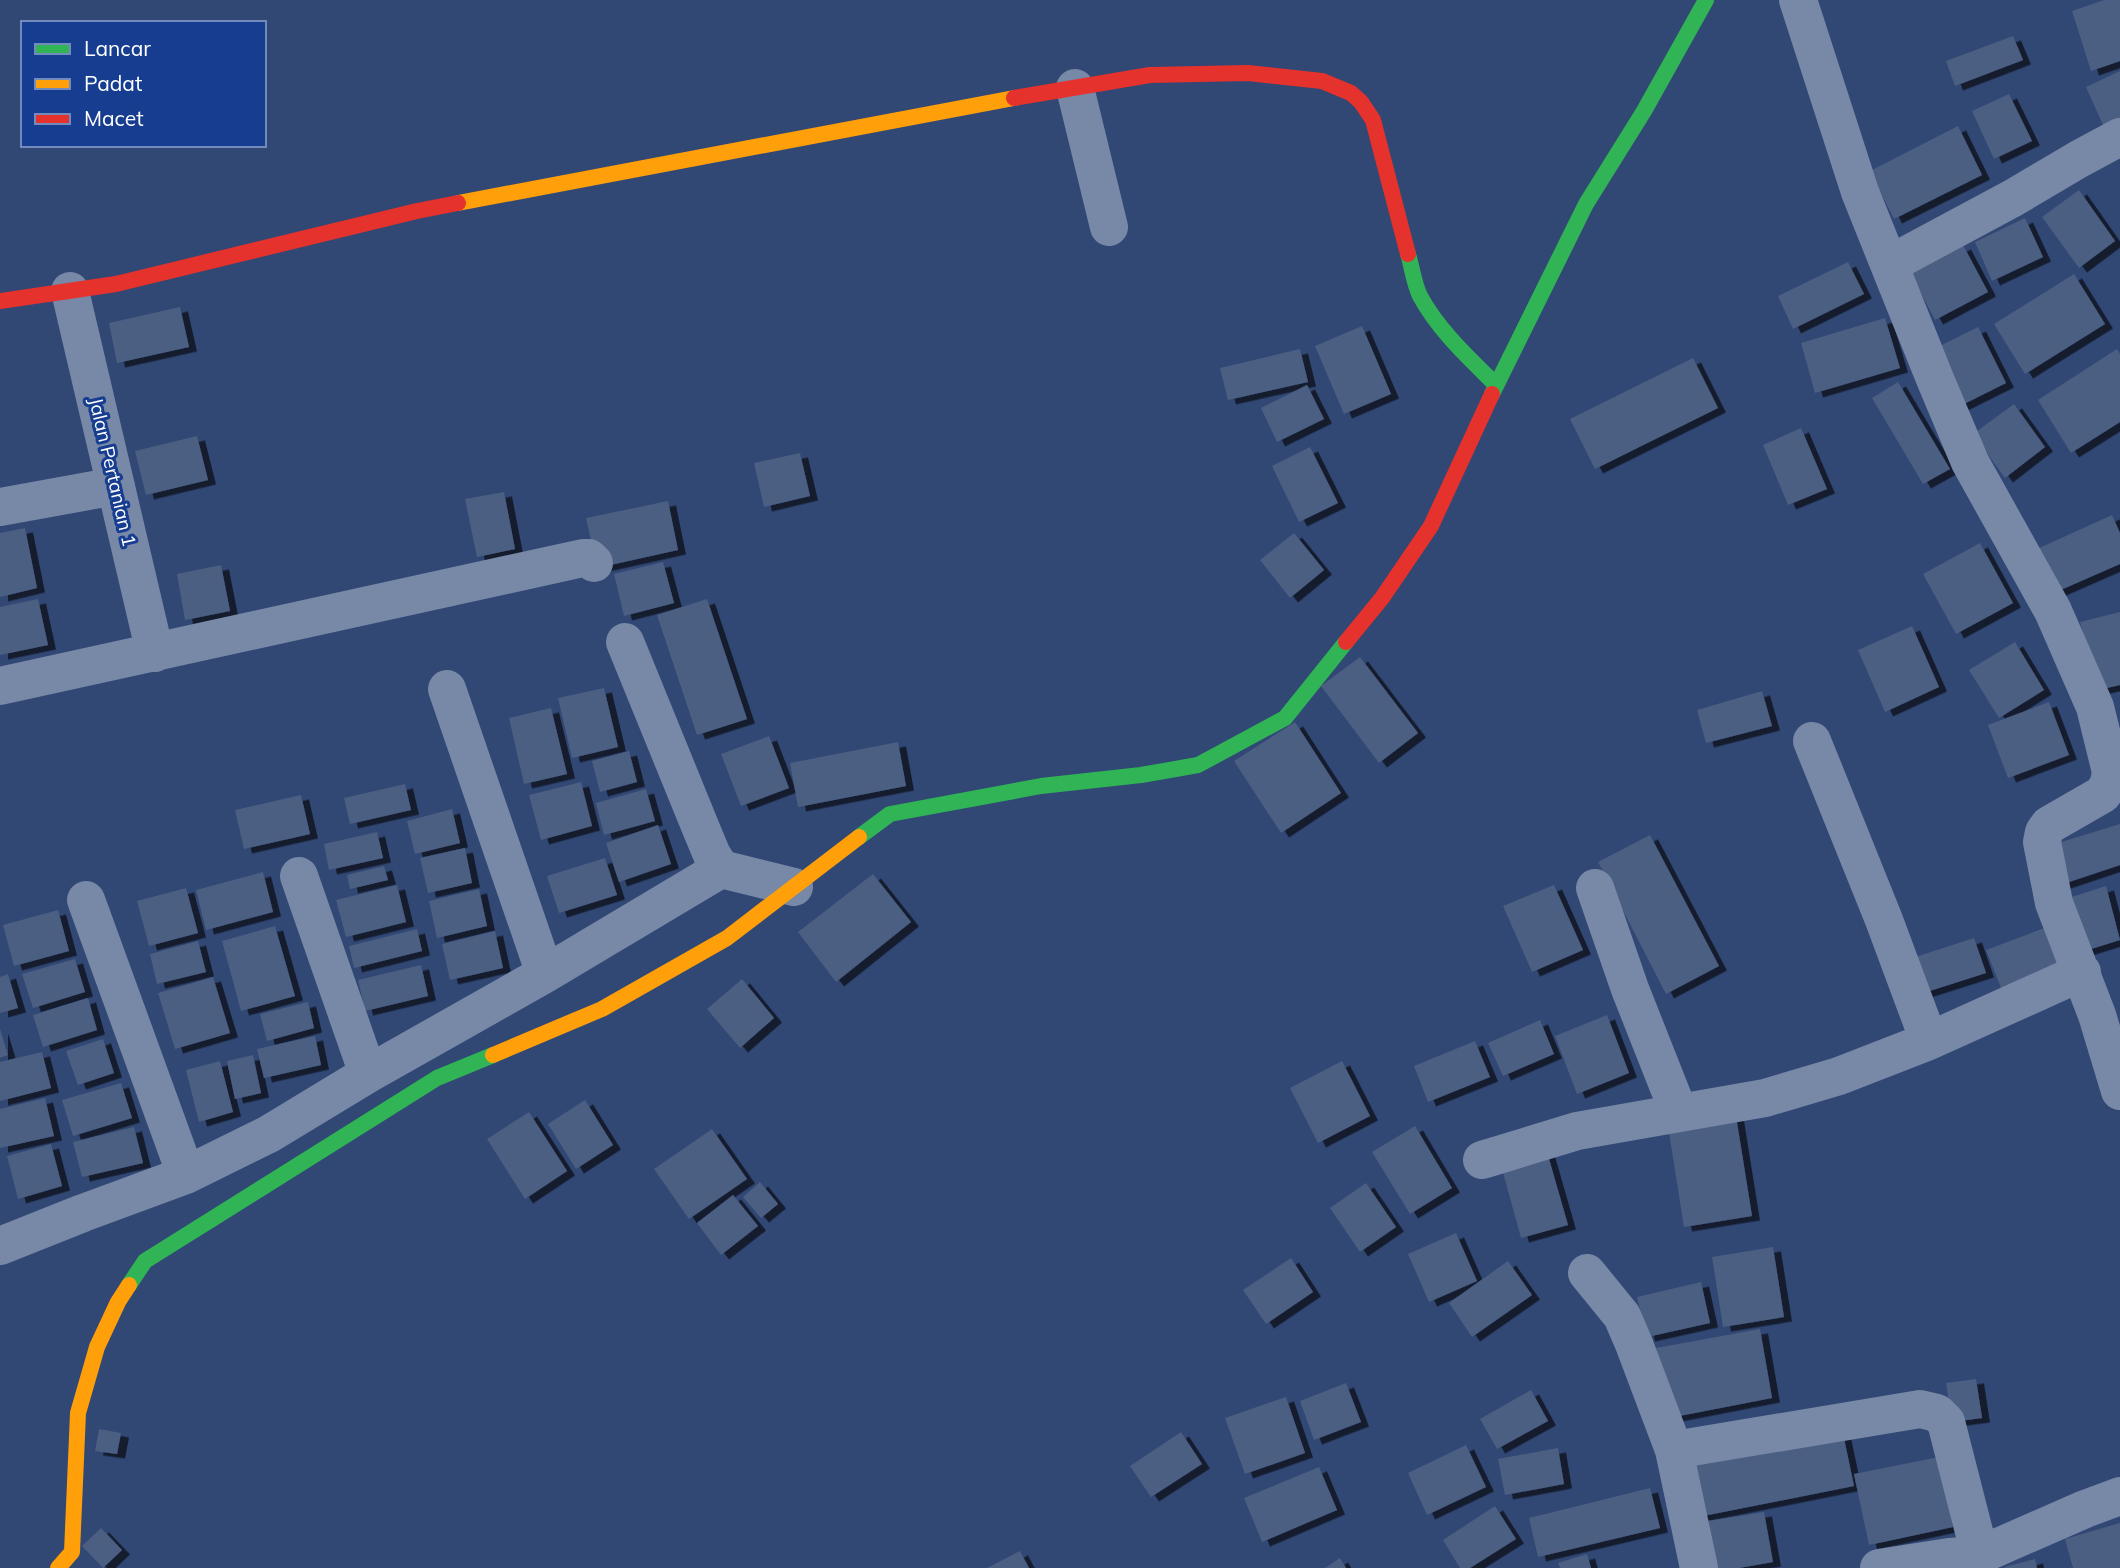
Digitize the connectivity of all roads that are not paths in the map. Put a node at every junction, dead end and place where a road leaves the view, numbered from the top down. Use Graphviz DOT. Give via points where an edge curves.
graph roads {
  1 [pos="1706,0"];
  2 [pos="1801,1"];
  3 [pos="1075,88"];
  4 [pos="2120,137"];
  5 [pos="1109,227"];
  6 [pos="1889,264"];
  7 [pos="70,291"];
  8 [pos="0,301"];
  9 [pos="1496,385"];
  10 [pos="116,486"];
  11 [pos="0,507"];
  12 [pos="594,562"];
  13 [pos="625,642"];
  14 [pos="155,653"];
  15 [pos="0,686"];
  16 [pos="447,689"];
  17 [pos="1812,741"];
  18 [pos="721,869"];
  19 [pos="299,876"];
  20 [pos="794,887"];
  21 [pos="1595,888"];
  22 [pos="86,900"];
  23 [pos="2082,972"];
  24 [pos="545,974"];
  25 [pos="1929,1041"];
  26 [pos="368,1074"];
  27 [pos="2120,1091"];
  28 [pos="1679,1113"];
  29 [pos="1482,1160"];
  30 [pos="187,1175"];
  31 [pos="0,1246"];
  32 [pos="1587,1273"];
  33 [pos="1674,1450"];
  34 [pos="2120,1496"];
  35 [pos="1974,1561"];
  36 [pos="71,1563"];
  37 [pos="1699,1568"];
  38 [pos="1879,1568"];
  1 -- 9 [label="street" via="1586,204"];
  2 -- 6 [label="street" via="1860,192"];
  3 -- 5 [label="street"];
  3 -- 7 [label="street" via="417,211 116,284"];
  3 -- 9 [label="street" via="1150,75 1248,72 1322,81 1351,93 1373,120 1419,294 1452,341"];
  4 -- 6 [label="street"];
  6 -- 23 [label="street" via="1970,462 2053,611 2095,707 2111,772 2109,783 2103,794 2049,825 2042,842 2054,903"];
  7 -- 8 [label="street"];
  7 -- 10 [label="street, Jalan Pertanian 1"];
  9 -- 20 [label="street" via="1431,526 1382,598 1285,718 1198,765 1041,786 890,814"];
  10 -- 11 [label="street"];
  10 -- 14 [label="street, Jalan Pertanian 1"];
  12 -- 14 [label="street" via="583,558"];
  13 -- 18 [label="street"];
  14 -- 15 [label="street"];
  16 -- 24 [label="street"];
  17 -- 25 [label="street"];
  18 -- 20 [label="street"];
  18 -- 24 [label="street"];
  19 -- 26 [label="street"];
  20 -- 36 [label="street" via="727,938 602,1009 437,1078 145,1261 118,1301 97,1347 78,1413"];
  21 -- 28 [label="street"];
  22 -- 30 [label="street"];
  23 -- 25 [label="street"];
  23 -- 27 [label="street"];
  24 -- 26 [label="street"];
  25 -- 28 [label="street" via="1839,1076 1765,1098"];
  26 -- 30 [label="street" via="269,1134"];
  28 -- 29 [label="street" via="1577,1131"];
  30 -- 31 [label="street"];
  32 -- 33 [label="street" via="1622,1316"];
  33 -- 35 [label="street" via="1920,1409 1937,1413 1946,1422"];
  33 -- 37 [label="street"];
  34 -- 35 [label="street"];
  35 -- 38 [label="street" via="1949,1557"];
}
